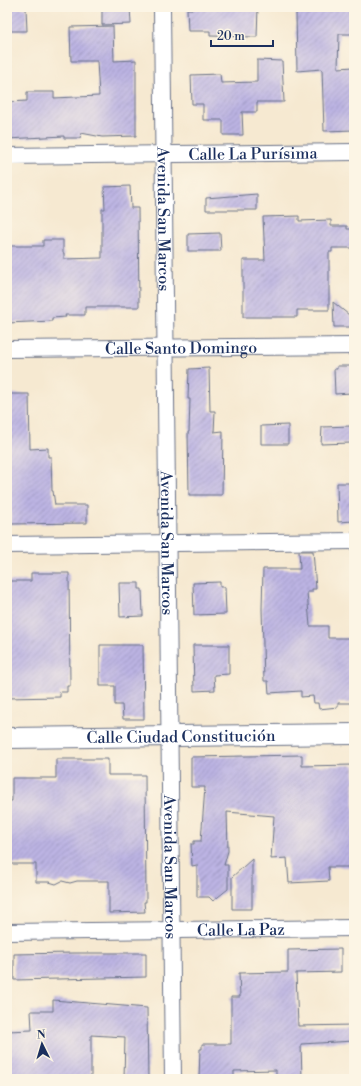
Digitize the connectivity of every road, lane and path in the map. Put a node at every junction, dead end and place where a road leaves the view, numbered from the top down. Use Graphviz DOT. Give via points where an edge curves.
graph roads {
  1 [pos="162,7"];
  2 [pos="354,152"];
  3 [pos="164,154"];
  4 [pos="7,156"];
  5 [pos="354,346"];
  6 [pos="166,348"];
  7 [pos="7,349"];
  8 [pos="354,541"];
  9 [pos="168,544"];
  10 [pos="7,545"];
  11 [pos="354,734"];
  12 [pos="170,736"];
  13 [pos="7,738"];
  14 [pos="354,928"];
  15 [pos="171,930"];
  16 [pos="7,932"];
  17 [pos="173,1079"];
  1 -- 3 [label="street, Avenida San Marcos"];
  2 -- 3 [label="street, Calle La Purísima"];
  3 -- 4 [label="street, Calle La Purísima"];
  3 -- 6 [label="street, Avenida San Marcos"];
  5 -- 6 [label="street, Calle Santo Domingo"];
  6 -- 7 [label="street, Calle Santo Domingo"];
  6 -- 9 [label="street, Avenida San Marcos"];
  8 -- 9 [label="street"];
  9 -- 10 [label="street"];
  9 -- 12 [label="street, Avenida San Marcos"];
  11 -- 12 [label="street, Calle Ciudad Constitución"];
  12 -- 13 [label="street, Calle Ciudad Constitución"];
  12 -- 15 [label="street, Avenida San Marcos"];
  14 -- 15 [label="street, Calle La Paz"];
  15 -- 16 [label="street, Calle La Paz"];
  15 -- 17 [label="street, Avenida San Marcos"];
}
